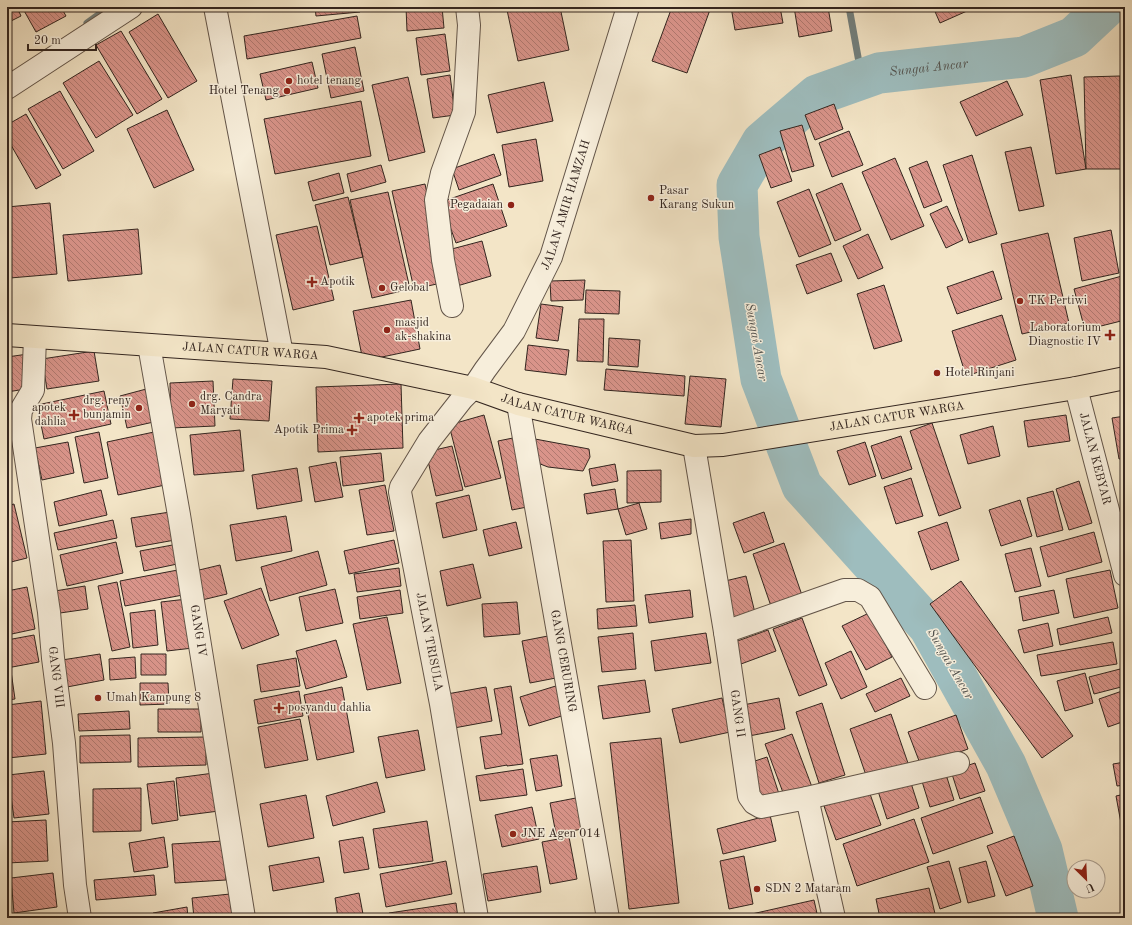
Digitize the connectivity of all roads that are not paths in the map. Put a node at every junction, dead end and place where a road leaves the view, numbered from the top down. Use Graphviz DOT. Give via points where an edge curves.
graph roads {
  1 [pos="131,7"];
  2 [pos="215,7"];
  3 [pos="467,7"];
  4 [pos="628,7"];
  5 [pos="7,88"];
  6 [pos="452,306"];
  7 [pos="7,335"];
  8 [pos="36,338"];
  9 [pos="149,345"];
  10 [pos="282,354"];
  11 [pos="1125,378"];
  12 [pos="473,388"];
  13 [pos="1076,388"];
  14 [pos="518,404"];
  15 [pos="694,446"];
  16 [pos="1125,575"];
  17 [pos="725,632"];
  18 [pos="926,688"];
  19 [pos="958,762"];
  20 [pos="808,798"];
  21 [pos="80,918"];
  22 [pos="244,918"];
  23 [pos="477,918"];
  24 [pos="608,918"];
  25 [pos="834,918"];
  1 -- 5 [label="street"];
  2 -- 10 [label="street"];
  3 -- 6 [label="street" via="469,25 464,112 442,173 436,200 443,260"];
  4 -- 12 [label="street, JALAN AMIR HAMZAH" via="551,257 514,331"];
  7 -- 8 [label="main road, JALAN CATUR WARGA"];
  8 -- 9 [label="main road, JALAN CATUR WARGA"];
  8 -- 21 [label="street, GANG VIII" via="33,390 21,410 20,419 49,612"];
  9 -- 10 [label="main road, JALAN CATUR WARGA"];
  9 -- 22 [label="street, GANG IV"];
  10 -- 12 [label="main road, JALAN CATUR WARGA" via="326,357"];
  11 -- 13 [label="main road, JALAN CATUR WARGA"];
  12 -- 14 [label="main road, JALAN CATUR WARGA"];
  12 -- 23 [label="street, JALAN TRISULA" via="429,441 400,492 441,704"];
  13 -- 15 [label="main road, JALAN CATUR WARGA" via="723,445"];
  13 -- 16 [label="street, JALAN KEBYAR"];
  14 -- 15 [label="main road, JALAN CATUR WARGA"];
  14 -- 24 [label="street, GANG CERURING"];
  15 -- 17 [label="street, GANG II"];
  17 -- 18 [label="street" via="844,590 858,590 870,597"];
  17 -- 20 [label="street, GANG II" via="749,796 761,807"];
  19 -- 20 [label="street"];
  20 -- 25 [label="street"];
}
